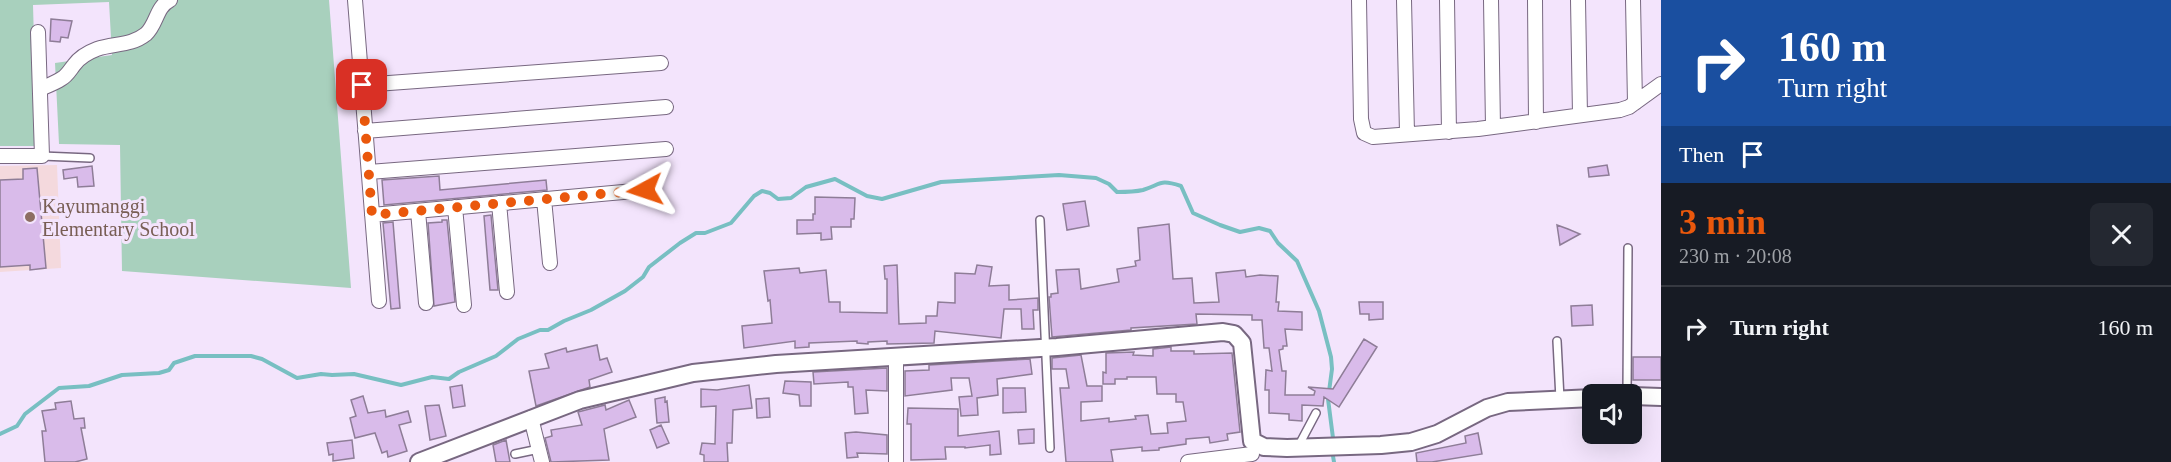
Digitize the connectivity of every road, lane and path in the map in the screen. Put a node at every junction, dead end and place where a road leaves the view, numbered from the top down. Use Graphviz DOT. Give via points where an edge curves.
graph roads {
  1 [pos="170,0"];
  2 [pos="356,0"];
  3 [pos="1359,0"];
  4 [pos="1404,0"];
  5 [pos="1447,0"];
  6 [pos="1491,0"];
  7 [pos="1535,0"];
  8 [pos="1578,0"];
  9 [pos="1633,0"];
  10 [pos="38,32"];
  11 [pos="661,63"];
  12 [pos="1661,84"];
  13 [pos="362,85"];
  14 [pos="40,89"];
  15 [pos="1635,103"];
  16 [pos="666,107"];
  17 [pos="1580,115"];
  18 [pos="1536,122"];
  19 [pos="1493,127"];
  20 [pos="365,131"];
  21 [pos="1449,132"];
  22 [pos="1407,133"];
  23 [pos="666,149"];
  24 [pos="0,156"];
  25 [pos="42,156"];
  26 [pos="90,158"];
  27 [pos="369,171"];
  28 [pos="645,190"];
  29 [pos="544,199"];
  30 [pos="499,203"];
  31 [pos="455,207"];
  32 [pos="418,211"];
  33 [pos="372,215"];
  34 [pos="1040,220"];
  35 [pos="1628,248"];
  36 [pos="550,263"];
  37 [pos="507,292"];
  38 [pos="379,301"];
  39 [pos="426,303"];
  40 [pos="464,305"];
  41 [pos="1557,341"];
  42 [pos="1047,347"];
  43 [pos="896,357"];
  44 [pos="1627,384"];
  45 [pos="1642,396"];
  46 [pos="1661,397"];
  47 [pos="1582,398"];
  48 [pos="1560,399"];
  49 [pos="1316,413"];
  50 [pos="531,418"];
  51 [pos="1050,448"];
  52 [pos="1297,448"];
  53 [pos="1252,452"];
  54 [pos="515,454"];
  55 [pos="541,455"];
  56 [pos="896,461"];
  57 [pos="419,462"];
  58 [pos="1188,462"];
  1 -- 14 [label="street" via="160,9 148,32 137,40 87,54 62,79"];
  2 -- 13 [label="street"];
  3 -- 22 [label="street" via="1364,133 1373,137"];
  4 -- 22 [label="street"];
  5 -- 21 [label="street"];
  6 -- 19 [label="street"];
  7 -- 18 [label="street"];
  8 -- 17 [label="street"];
  9 -- 15 [label="street"];
  10 -- 14 [label="street"];
  11 -- 13 [label="street"];
  12 -- 15 [label="street"];
  13 -- 20 [label="street"];
  14 -- 25 [label="street"];
  15 -- 17 [label="street" via="1620,110"];
  16 -- 20 [label="street"];
  17 -- 18 [label="street"];
  18 -- 19 [label="street"];
  19 -- 21 [label="street"];
  20 -- 27 [label="street"];
  21 -- 22 [label="street"];
  23 -- 27 [label="street"];
  24 -- 25 [label="street"];
  25 -- 26 [label="lane"];
  27 -- 33 [label="street"];
  28 -- 29 [label="street"];
  29 -- 30 [label="street"];
  29 -- 36 [label="street"];
  30 -- 31 [label="street"];
  30 -- 37 [label="street"];
  31 -- 32 [label="street"];
  31 -- 40 [label="street"];
  32 -- 33 [label="street"];
  32 -- 39 [label="street"];
  33 -- 38 [label="street"];
  34 -- 42 [label="lane"];
  35 -- 44 [label="lane"];
  41 -- 48 [label="lane"];
  42 -- 43 [label="street"];
  42 -- 51 [label="lane"];
  42 -- 53 [label="street" via="1234,334 1242,343"];
  43 -- 50 [label="street" via="693,373 580,400"];
  43 -- 56 [label="street"];
  45 -- 46 [label="street"];
  47 -- 48 [label="street"];
  48 -- 52 [label="street" via="1508,402 1487,408 1437,434 1411,442"];
  49 -- 52 [label="lane"];
  50 -- 55 [label="street"];
  50 -- 57 [label="street"];
  52 -- 53 [label="street" via="1264,447"];
  53 -- 58 [label="street"];
  54 -- 55 [label="lane"];
}
